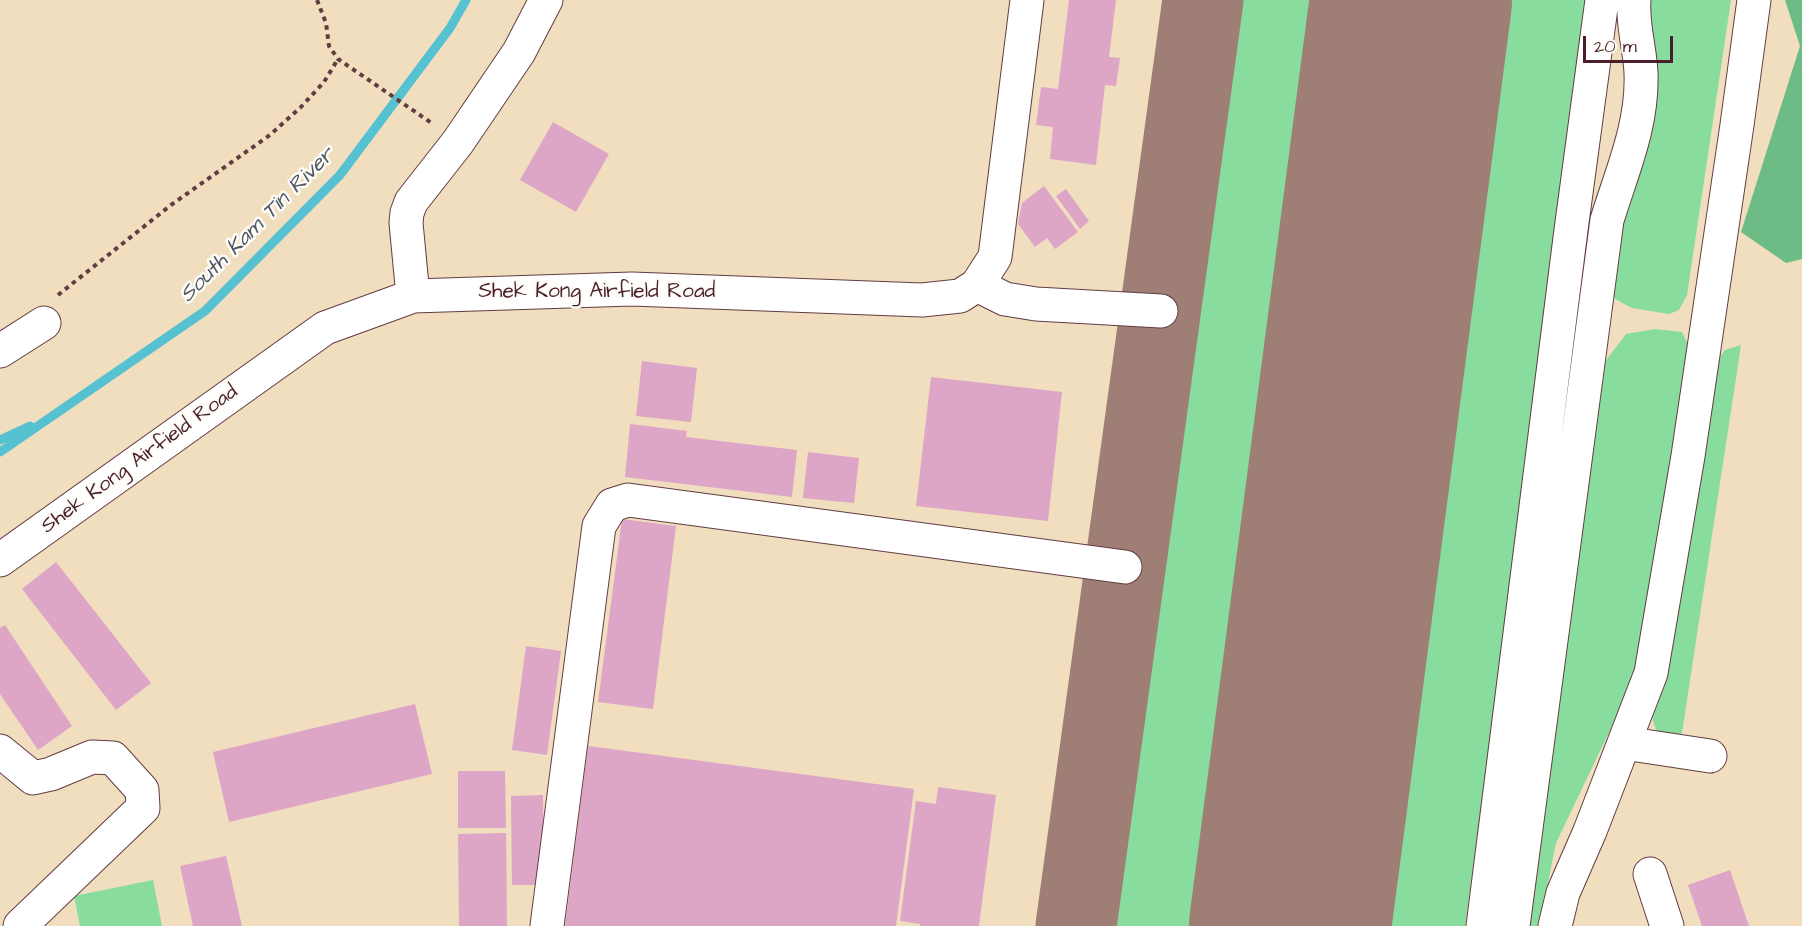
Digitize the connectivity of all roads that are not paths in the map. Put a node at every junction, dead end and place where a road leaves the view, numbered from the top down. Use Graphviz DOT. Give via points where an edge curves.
graph roads {
  1 [pos="546,0"];
  2 [pos="1028,0"];
  3 [pos="1602,0"];
  4 [pos="1634,0"];
  5 [pos="1754,0"];
  6 [pos="977,285"];
  7 [pos="413,296"];
  8 [pos="1161,311"];
  9 [pos="44,323"];
  10 [pos="0,351"];
  11 [pos="0,560"];
  12 [pos="1125,567"];
  13 [pos="1624,742"];
  14 [pos="0,751"];
  15 [pos="1710,756"];
  16 [pos="1650,874"];
  17 [pos="20,926"];
  18 [pos="547,926"];
  19 [pos="1482,926"];
  20 [pos="1513,926"];
  21 [pos="1555,926"];
  22 [pos="1667,926"];
  1 -- 7 [label="street" via="519,52 458,142 411,202 406,223"];
  2 -- 6 [label="street" via="995,257"];
  3 -- 19 [label="street"];
  4 -- 20 [label="street" via="1633,23 1641,73 1637,130 1607,220"];
  5 -- 13 [label="street" via="1693,420 1651,673"];
  6 -- 7 [label="street, Shek Kong Airfield Road" via="960,296 922,300 632,289"];
  6 -- 8 [label="street" via="1005,299 1035,304"];
  7 -- 11 [label="street, Shek Kong Airfield Road" via="325,327"];
  9 -- 10 [label="street"];
  12 -- 18 [label="street" via="628,500 612,505 599,526"];
  13 -- 15 [label="street"];
  13 -- 21 [label="street" via="1563,892"];
  14 -- 17 [label="street" via="33,778 92,757 114,758 142,789 143,807"];
  16 -- 22 [label="street"];
}
